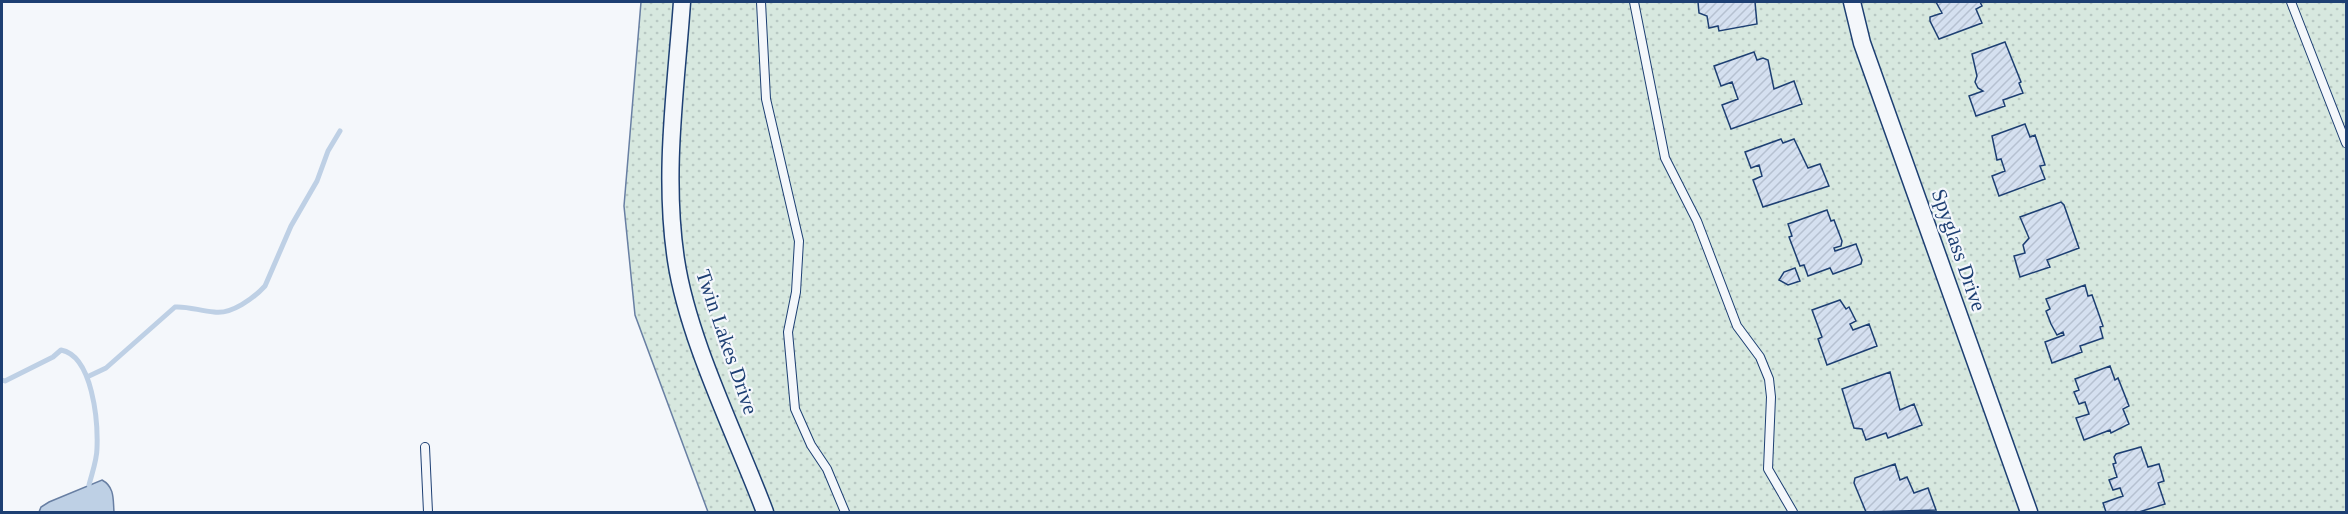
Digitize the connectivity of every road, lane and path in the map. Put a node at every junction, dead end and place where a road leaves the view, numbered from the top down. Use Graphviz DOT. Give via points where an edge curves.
graph roads {
  1 [pos="682,2"];
  2 [pos="761,2"];
  3 [pos="1634,2"];
  4 [pos="1852,2"];
  5 [pos="2290,2"];
  6 [pos="2346,143"];
  7 [pos="425,447"];
  8 [pos="428,513"];
  9 [pos="765,513"];
  10 [pos="845,513"];
  11 [pos="1793,513"];
  12 [pos="2029,513"];
  1 -- 9 [label="street, Twin Lakes Drive" via="670,152 676,262 700,345"];
  2 -- 10 [label="lane" via="766,99 799,241 796,292 788,332 795,409"];
  3 -- 11 [label="lane" via="1665,158 1697,221 1737,326 1760,357 1768,379 1768,470"];
  4 -- 12 [label="street, Spyglass Drive" via="1862,43"];
  5 -- 6 [label="lane"];
  7 -- 8 [label="lane"];
}
